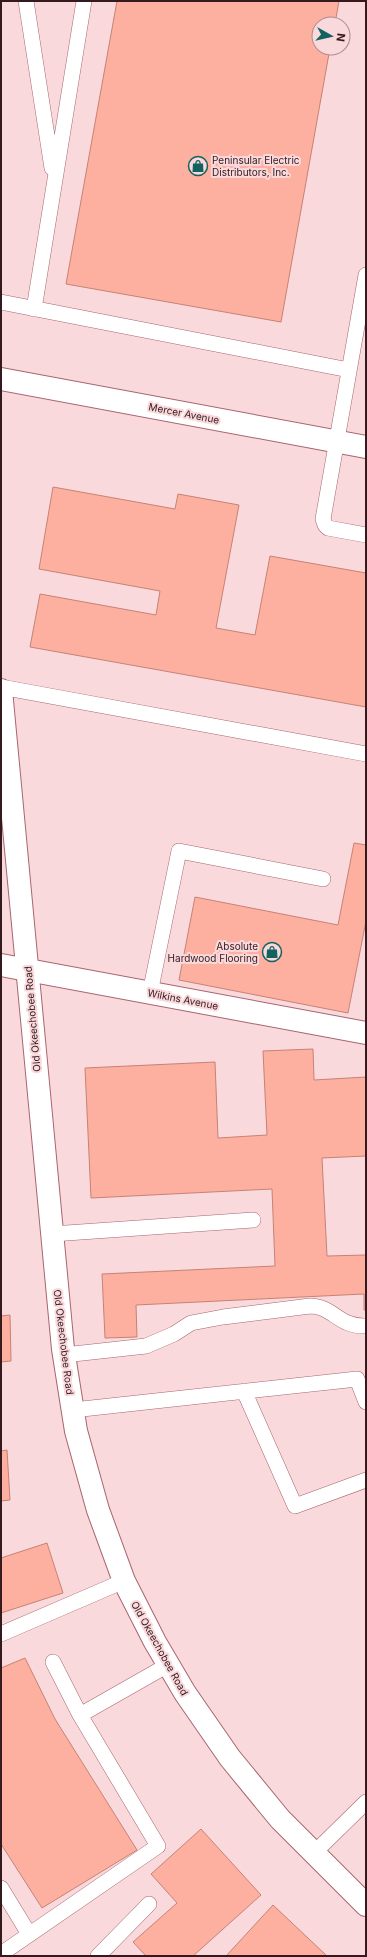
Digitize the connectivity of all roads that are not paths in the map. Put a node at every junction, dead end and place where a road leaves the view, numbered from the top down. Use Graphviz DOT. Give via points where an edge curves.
graph roads {
  1 [pos="26,1"];
  2 [pos="84,1"];
  3 [pos="54,182"];
  4 [pos="366,275"];
  5 [pos="1,302"];
  6 [pos="34,308"];
  7 [pos="349,370"];
  8 [pos="1,379"];
  9 [pos="335,442"];
  10 [pos="366,447"];
  11 [pos="366,535"];
  12 [pos="1,689"];
  13 [pos="366,754"];
  14 [pos="323,879"];
  15 [pos="1,965"];
  16 [pos="27,970"];
  17 [pos="150,993"];
  18 [pos="366,1033"];
  19 [pos="253,1220"];
  20 [pos="52,1234"];
  21 [pos="366,1326"];
  22 [pos="64,1355"];
  23 [pos="244,1391"];
  24 [pos="366,1402"];
  25 [pos="73,1410"];
  26 [pos="366,1480"];
  27 [pos="124,1581"];
  28 [pos="1,1634"];
  29 [pos="53,1662"];
  30 [pos="168,1665"];
  31 [pos="80,1715"];
  32 [pos="366,1802"];
  33 [pos="314,1853"];
  34 [pos="1,1888"];
  35 [pos="149,1904"];
  36 [pos="366,1905"];
  37 [pos="29,1934"];
  38 [pos="1,1954"];
  39 [pos="98,1956"];
  1 -- 3 [label="lane"];
  2 -- 3 [label="lane"];
  3 -- 6 [label="lane"];
  4 -- 7 [label="lane"];
  5 -- 6 [label="lane"];
  6 -- 7 [label="lane"];
  7 -- 9 [label="lane"];
  8 -- 9 [label="street, Mercer Avenue"];
  9 -- 10 [label="street, Mercer Avenue"];
  9 -- 11 [label="lane" via="324,525"];
  12 -- 13 [label="lane"];
  12 -- 16 [label="street, Old Okeechobee Road"];
  14 -- 17 [label="lane" via="179,851"];
  15 -- 16 [label="street, Wilkins Avenue"];
  16 -- 17 [label="street, Wilkins Avenue"];
  16 -- 20 [label="street, Old Okeechobee Road"];
  17 -- 18 [label="street, Wilkins Avenue"];
  19 -- 20 [label="lane"];
  20 -- 22 [label="street, Old Okeechobee Road"];
  21 -- 22 [label="lane" via="354,1327 318,1306 310,1306 191,1323 174,1334 146,1346"];
  22 -- 25 [label="street, Old Okeechobee Road"];
  23 -- 24 [label="lane" via="357,1379"];
  23 -- 25 [label="lane"];
  23 -- 26 [label="lane" via="295,1506"];
  25 -- 27 [label="street, Old Okeechobee Road" via="76,1431 98,1510"];
  27 -- 28 [label="lane"];
  27 -- 30 [label="street, Old Okeechobee Road"];
  29 -- 31 [label="lane"];
  30 -- 31 [label="lane"];
  30 -- 33 [label="street, Old Okeechobee Road" via="230,1758 280,1819"];
  31 -- 37 [label="lane" via="158,1846"];
  32 -- 33 [label="lane"];
  33 -- 36 [label="street, Old Okeechobee Road"];
  34 -- 37 [label="lane"];
  35 -- 39 [label="lane"];
  37 -- 38 [label="lane"];
}
